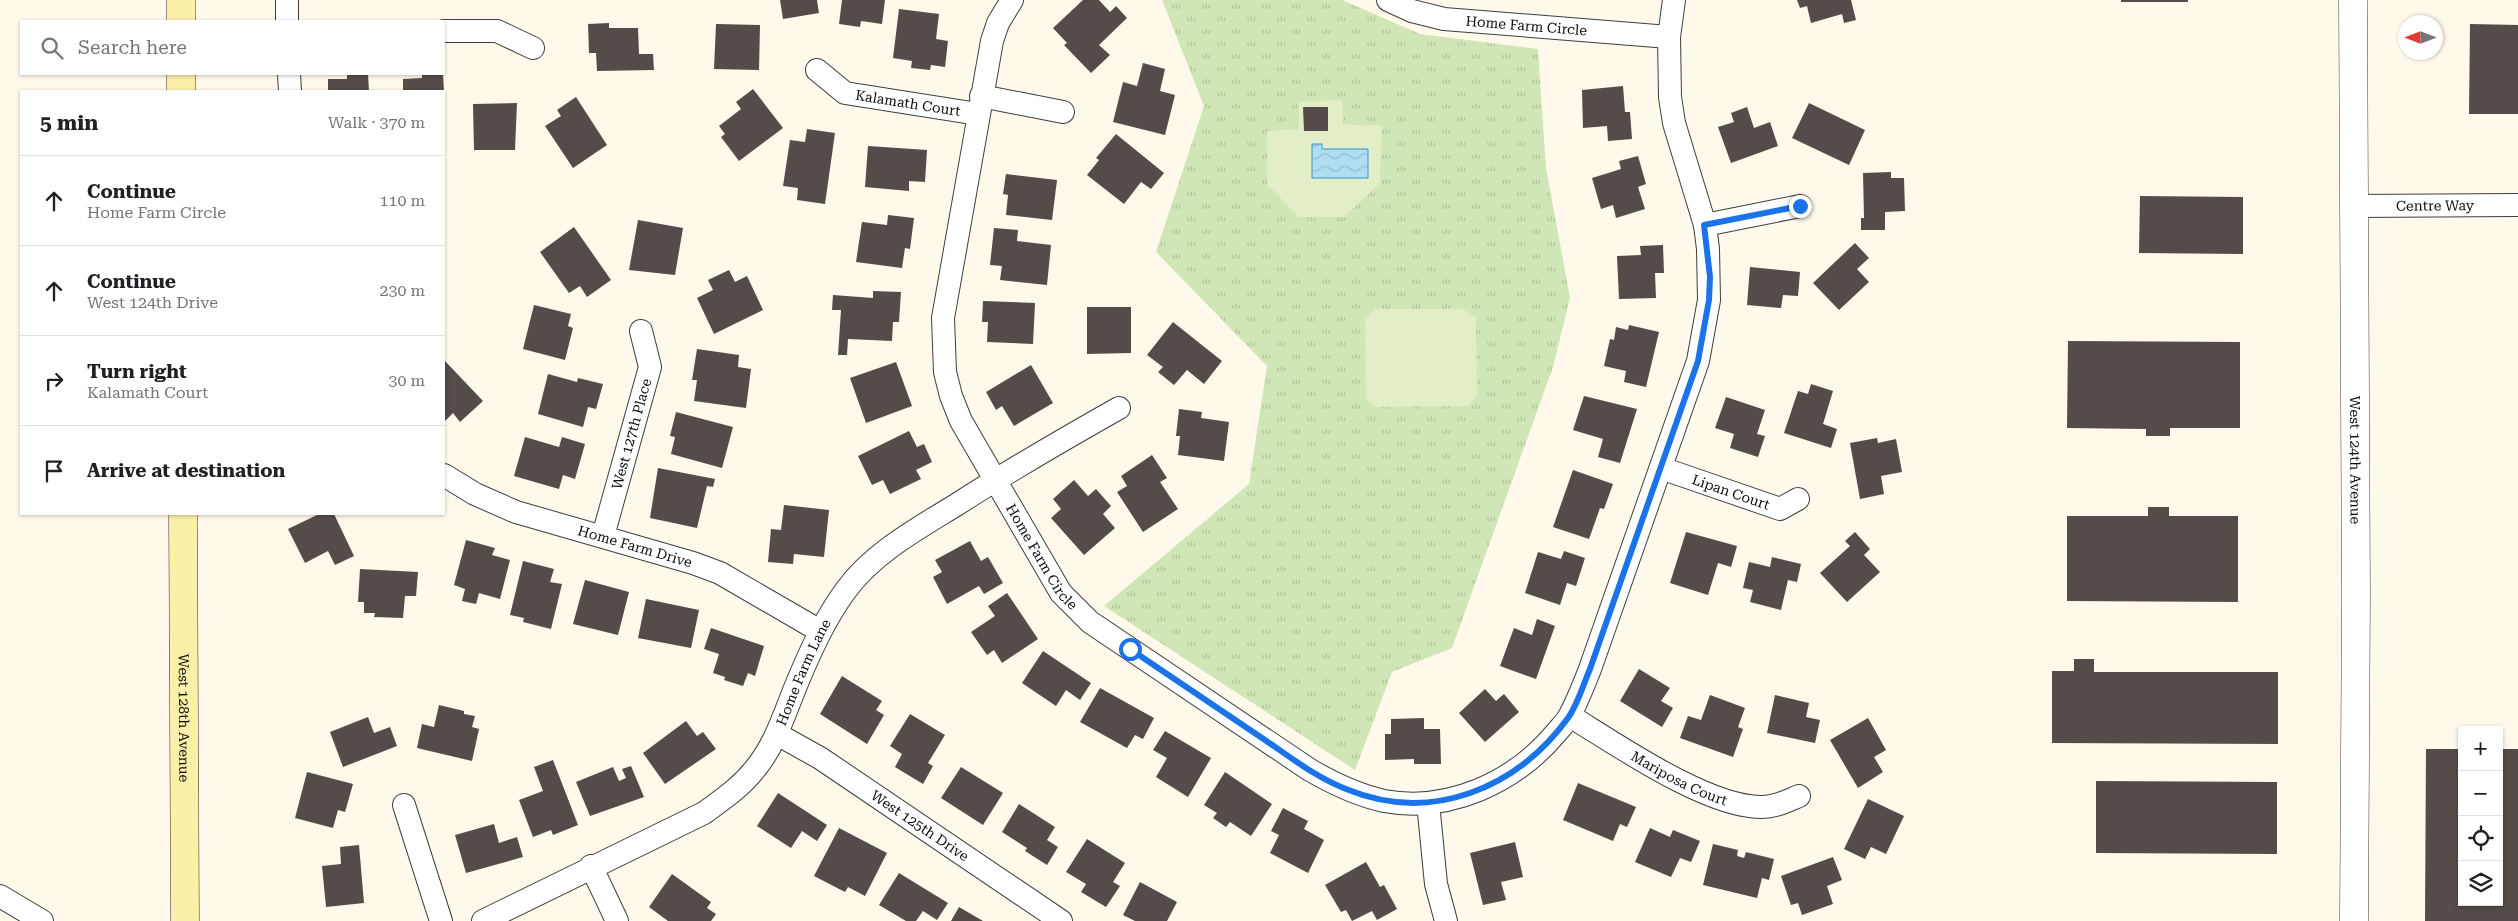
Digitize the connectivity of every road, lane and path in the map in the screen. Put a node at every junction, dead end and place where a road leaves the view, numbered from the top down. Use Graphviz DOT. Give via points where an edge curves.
graph roads {
  1 [pos="181,0"];
  2 [pos="286,0"];
  3 [pos="1012,0"];
  4 [pos="1388,0"];
  5 [pos="1674,0"];
  6 [pos="2353,0"];
  7 [pos="181,20"];
  8 [pos="287,20"];
  9 [pos="445,31"];
  10 [pos="1669,37"];
  11 [pos="533,48"];
  12 [pos="816,70"];
  13 [pos="181,75"];
  14 [pos="289,75"];
  15 [pos="181,90"];
  16 [pos="290,90"];
  17 [pos="979,105"];
  18 [pos="1063,112"];
  19 [pos="2518,205"];
  20 [pos="1800,206"];
  21 [pos="2353,206"];
  22 [pos="1704,225"];
  23 [pos="642,331"];
  24 [pos="1118,408"];
  25 [pos="1661,468"];
  26 [pos="445,476"];
  27 [pos="995,481"];
  28 [pos="1798,499"];
  29 [pos="183,515"];
  30 [pos="603,536"];
  31 [pos="820,631"];
  32 [pos="1570,716"];
  33 [pos="777,734"];
  34 [pos="1799,796"];
  35 [pos="1428,803"];
  36 [pos="404,805"];
  37 [pos="591,866"];
  38 [pos="0,896"];
  39 [pos="42,921"];
  40 [pos="185,921"];
  41 [pos="441,921"];
  42 [pos="483,921"];
  43 [pos="617,921"];
  44 [pos="1061,921"];
  45 [pos="1446,921"];
  46 [pos="2354,921"];
  1 -- 7 [label="main road"];
  2 -- 8 [label="street"];
  3 -- 17 [label="street, Home Farm Circle" via="992,41"];
  4 -- 10 [label="street, Home Farm Circle" via="1412,11 1444,19"];
  5 -- 10 [label="street, Home Farm Circle"];
  6 -- 21 [label="street, West 124th Avenue"];
  9 -- 11 [label="street" via="497,31"];
  10 -- 22 [label="street, Home Farm Circle" via="1669,88 1674,123"];
  12 -- 17 [label="street, Kalamath Court" via="845,93"];
  13 -- 15 [label="main road"];
  14 -- 16 [label="street"];
  17 -- 18 [label="street, Kalamath Court"];
  17 -- 27 [label="street, Home Farm Circle" via="946,295 943,348 945,372 957,413"];
  19 -- 21 [label="street, Centre Way"];
  20 -- 22 [label="street"];
  21 -- 46 [label="street, West 124th Avenue"];
  22 -- 25 [label="street, Home Farm Circle" via="1710,277 1704,329 1698,361"];
  23 -- 30 [label="street, West 127th Place" via="650,366"];
  24 -- 27 [label="street, Home Farm Lane"];
  25 -- 28 [label="street, Lipan Court" via="1780,509"];
  25 -- 32 [label="street, Home Farm Circle" via="1590,669"];
  26 -- 30 [label="street, Home Farm Drive" via="499,505"];
  27 -- 31 [label="street, Home Farm Lane" via="921,526 877,558 845,591"];
  27 -- 35 [label="street, Home Farm Circle" via="1061,593 1096,626 1334,784 1386,801"];
  29 -- 40 [label="main road, West 128th Avenue"];
  30 -- 31 [label="street, Home Farm Drive" via="720,573"];
  31 -- 33 [label="street, Home Farm Lane"];
  32 -- 34 [label="street, Mariposa Court" via="1656,768 1724,799 1761,807 1775,806"];
  32 -- 35 [label="street, Home Farm Circle" via="1543,748 1508,777 1467,794"];
  33 -- 37 [label="street, Home Farm Lane" via="756,768 704,813"];
  33 -- 44 [label="street, West 125th Drive" via="820,758"];
  35 -- 45 [label="street" via="1436,884"];
  36 -- 41 [label="street"];
  37 -- 42 [label="street, Home Farm Lane"];
  37 -- 43 [label="street"];
  38 -- 39 [label="street"];
}
